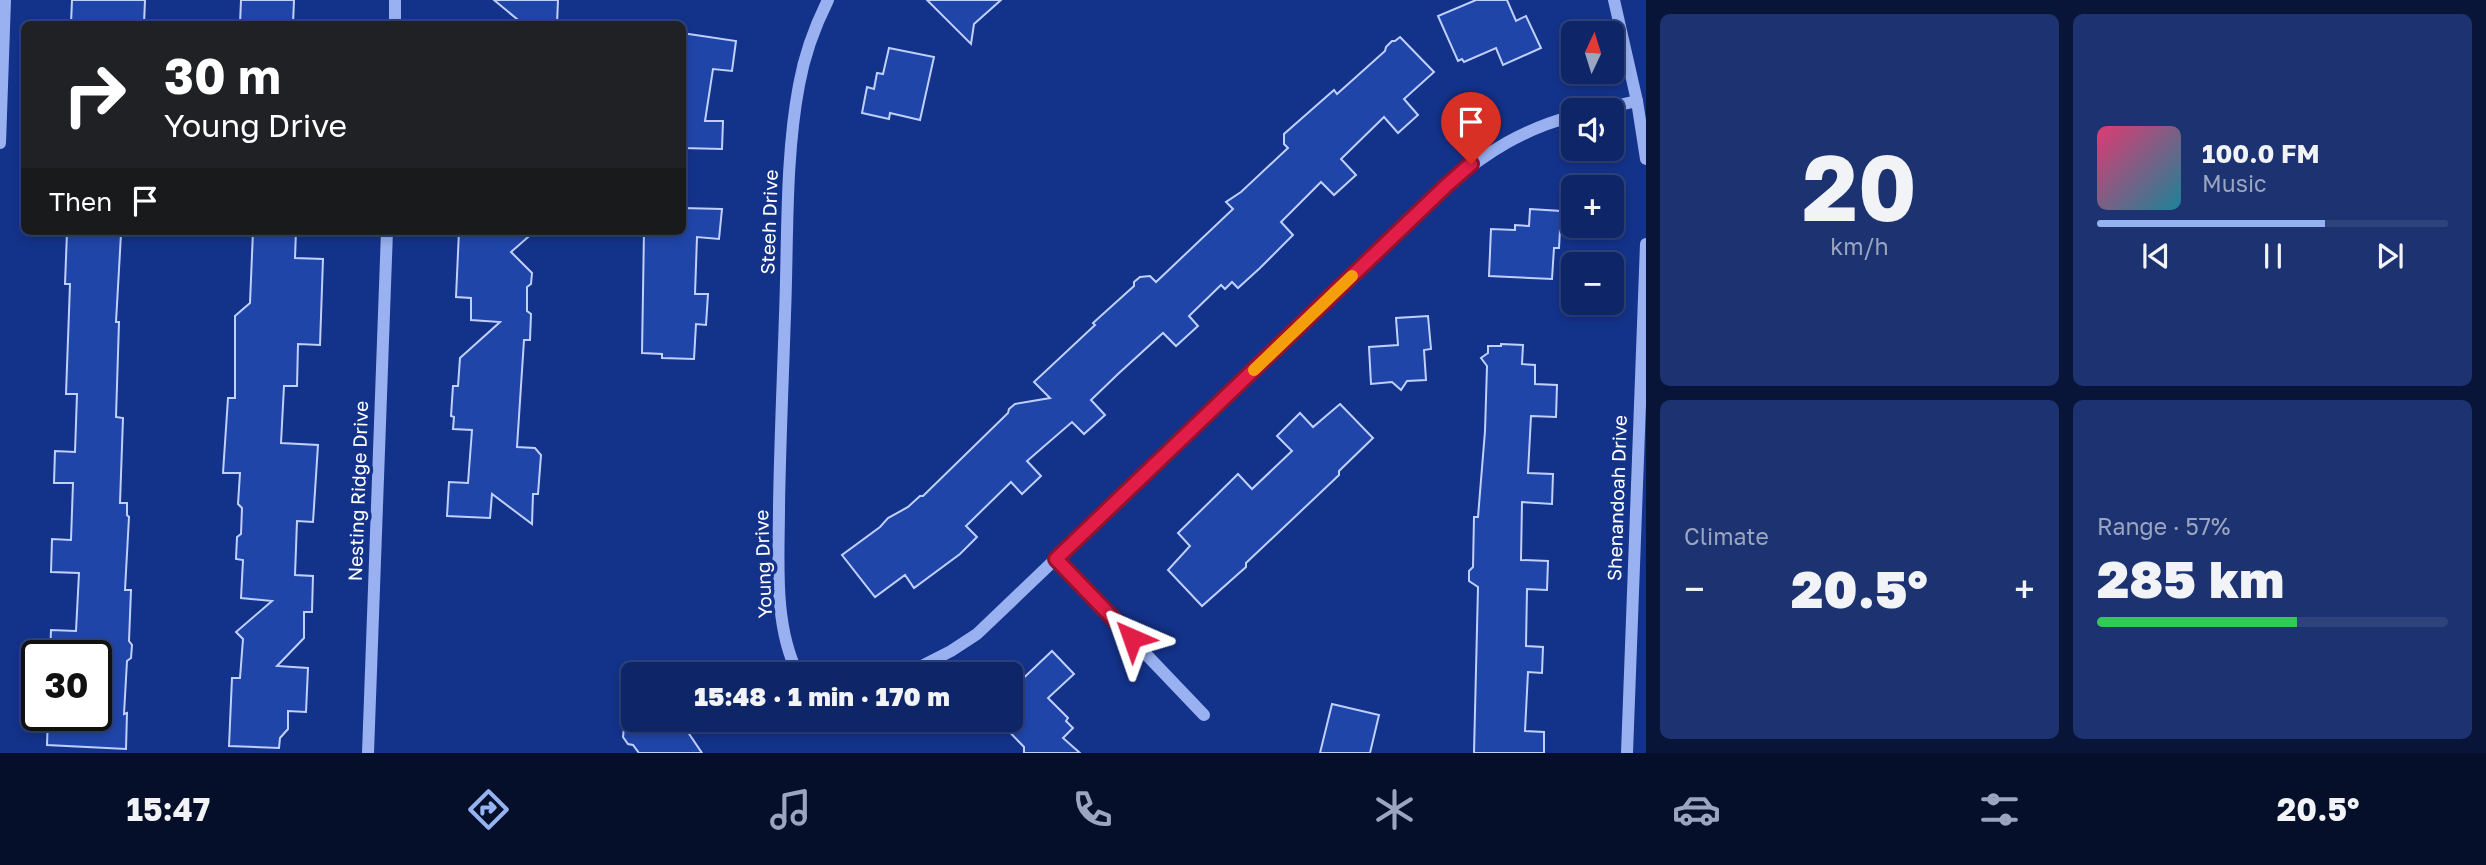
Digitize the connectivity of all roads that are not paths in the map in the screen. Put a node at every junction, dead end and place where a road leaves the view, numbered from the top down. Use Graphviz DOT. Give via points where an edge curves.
graph roads {
  1 [pos="5,0"];
  2 [pos="396,0"];
  3 [pos="828,0"];
  4 [pos="1614,0"];
  5 [pos="394,21"];
  6 [pos="1637,101"];
  7 [pos="1624,104"];
  8 [pos="1561,120"];
  9 [pos="0,142"];
  10 [pos="1646,159"];
  11 [pos="387,235"];
  12 [pos="1646,244"];
  13 [pos="780,450"];
  14 [pos="1056,559"];
  15 [pos="792,662"];
  16 [pos="929,662"];
  17 [pos="1203,715"];
  18 [pos="368,753"];
  19 [pos="1628,753"];
  1 -- 9 [label="street"];
  2 -- 5 [label="street"];
  3 -- 13 [label="street, Steeh Drive" via="805,62 794,125"];
  4 -- 6 [label="street"];
  6 -- 7 [label="street"];
  6 -- 10 [label="street"];
  8 -- 14 [label="street" via="1497,146 1447,185"];
  11 -- 18 [label="street, Nesting Ridge Drive"];
  12 -- 19 [label="street, Shenandoah Drive"];
  13 -- 15 [label="street, Young Drive" via="781,607"];
  14 -- 16 [label="street" via="977,634"];
  14 -- 17 [label="street"];
}
